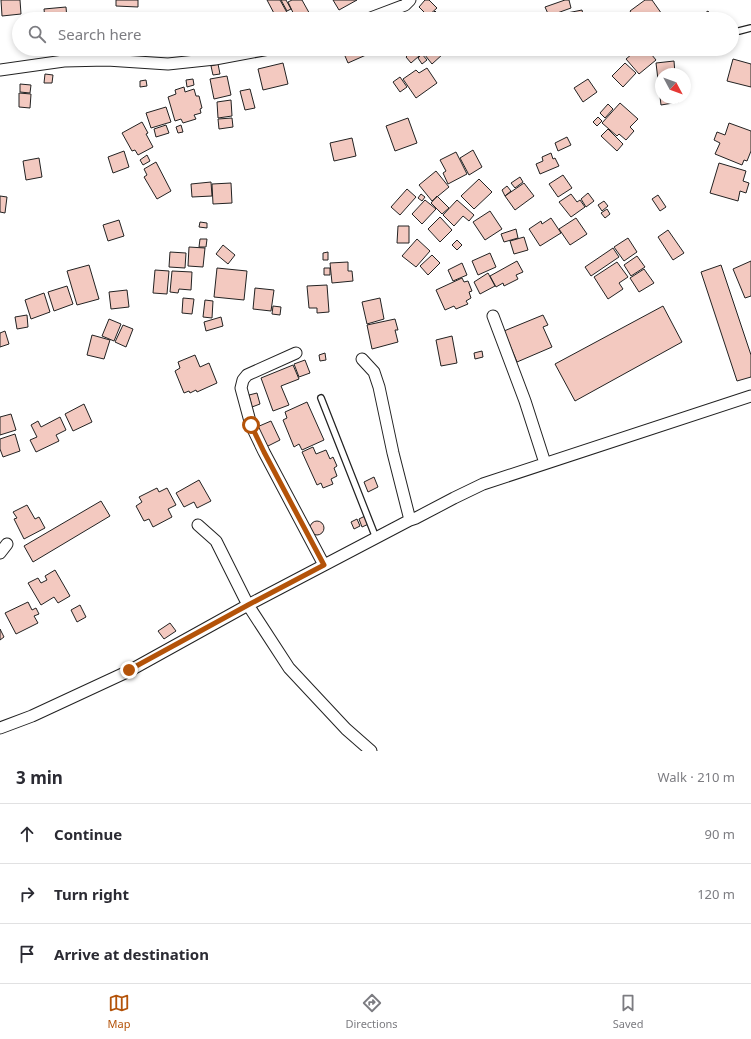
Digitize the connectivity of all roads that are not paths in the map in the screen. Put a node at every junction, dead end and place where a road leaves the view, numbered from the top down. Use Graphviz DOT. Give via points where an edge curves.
graph roads {
  1 [pos="410,0"];
  2 [pos="388,12"];
  3 [pos="751,28"];
  4 [pos="739,30"];
  5 [pos="231,56"];
  6 [pos="0,70"];
  7 [pos="493,316"];
  8 [pos="296,353"];
  9 [pos="362,359"];
  10 [pos="751,396"];
  11 [pos="321,398"];
  12 [pos="545,463"];
  13 [pos="410,520"];
  14 [pos="198,525"];
  15 [pos="376,538"];
  16 [pos="7,544"];
  17 [pos="0,553"];
  18 [pos="324,565"];
  19 [pos="248,605"];
  20 [pos="0,728"];
  21 [pos="371,751"];
  1 -- 2 [label="street" via="405,6"];
  3 -- 4 [label="lane"];
  5 -- 6 [label="street" via="168,64 107,60 64,61"];
  7 -- 12 [label="street"];
  8 -- 18 [label="street" via="247,375 241,388 251,425"];
  9 -- 13 [label="street" via="374,372 379,387"];
  10 -- 12 [label="street"];
  11 -- 15 [label="lane"];
  12 -- 13 [label="street" via="483,484"];
  13 -- 15 [label="street"];
  14 -- 19 [label="street" via="216,541"];
  15 -- 18 [label="street"];
  16 -- 17 [label="street"];
  18 -- 19 [label="street"];
  19 -- 20 [label="street" via="129,670 32,716"];
  19 -- 21 [label="street" via="289,668 346,729"];
}
